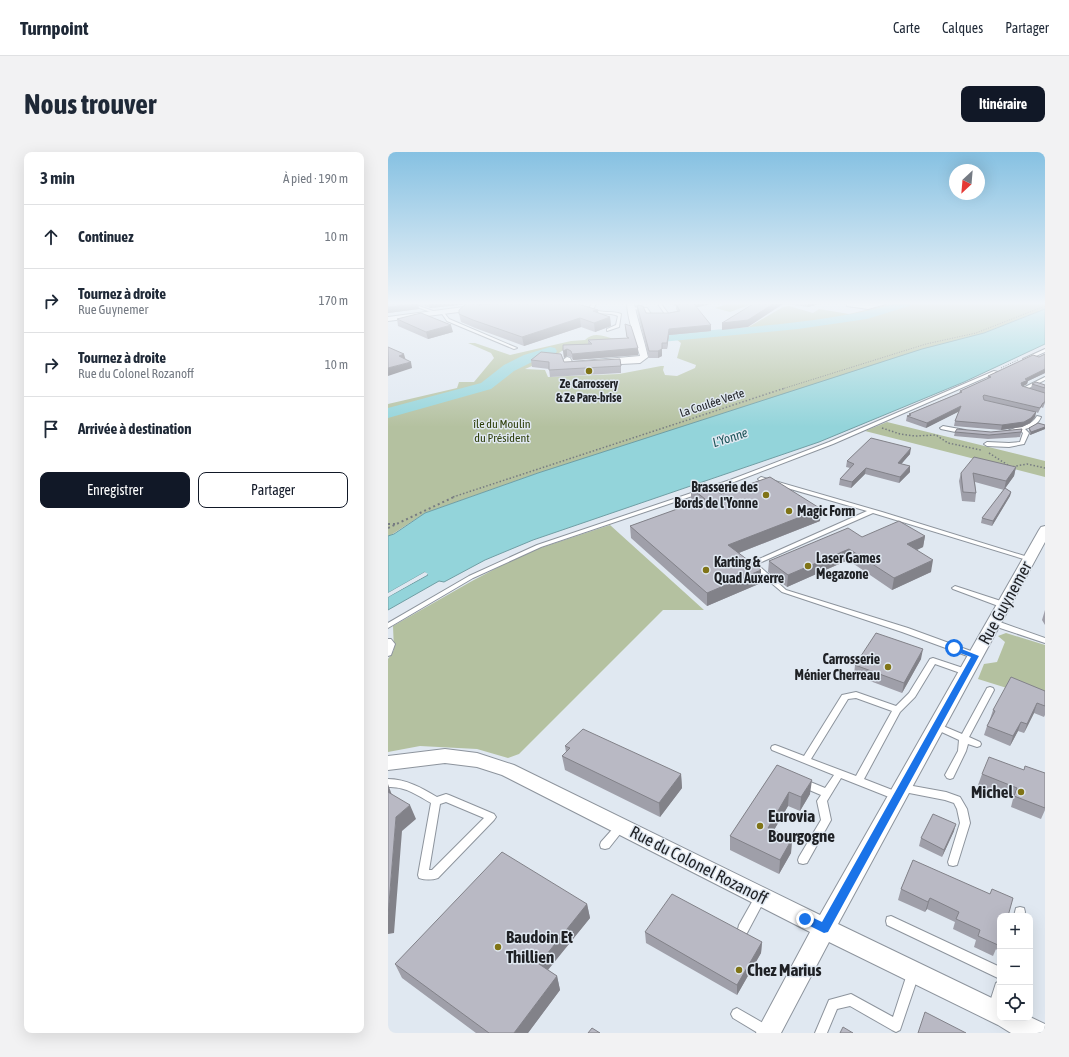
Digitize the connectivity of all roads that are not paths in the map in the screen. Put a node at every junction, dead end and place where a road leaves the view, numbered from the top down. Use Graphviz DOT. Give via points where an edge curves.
graph roads {
  1 [pos="508,345"];
  2 [pos="641,345"];
  3 [pos="515,348"];
  4 [pos="1045,350"];
  5 [pos="567,360"];
  6 [pos="1017,363"];
  7 [pos="1003,369"];
  8 [pos="1045,378"];
  9 [pos="1045,396"];
  10 [pos="1040,416"];
  11 [pos="943,428"];
  12 [pos="1022,429"];
  13 [pos="969,432"];
  14 [pos="1002,432"];
  15 [pos="987,444"];
  16 [pos="761,479"];
  17 [pos="873,511"];
  18 [pos="1045,530"];
  19 [pos="1029,559"];
  20 [pos="955,588"];
  21 [pos="1004,605"];
  22 [pos="994,623"];
  23 [pos="388,626"];
  24 [pos="1045,640"];
  25 [pos="388,641"];
  26 [pos="388,653"];
  27 [pos="976,656"];
  28 [pos="966,672"];
  29 [pos="990,690"];
  30 [pos="897,710"];
  31 [pos="936,726"];
  32 [pos="964,739"];
  33 [pos="977,744"];
  34 [pos="775,748"];
  35 [pos="806,760"];
  36 [pos="388,763"];
  37 [pos="839,774"];
  38 [pos="950,775"];
  39 [pos="791,778"];
  40 [pos="858,781"];
  41 [pos="388,783"];
  42 [pos="900,792"];
  43 [pos="827,793"];
  44 [pos="436,801"];
  45 [pos="621,826"];
  46 [pos="605,845"];
  47 [pos="804,860"];
  48 [pos="953,862"];
  49 [pos="761,896"];
  50 [pos="891,921"];
  51 [pos="824,928"];
  52 [pos="743,929"];
  53 [pos="914,972"];
  54 [pos="997,972"];
  55 [pos="738,1014"];
  56 [pos="997,1014"];
  57 [pos="1012,1021"];
  58 [pos="894,1030"];
  59 [pos="768,1033"];
  60 [pos="821,1033"];
  61 [pos="1036,1033"];
  1 -- 3 [label="lane"];
  2 -- 5 [label="street" via="644,357 640,360 568,365"];
  4 -- 6 [label="lane"];
  7 -- 23 [label="lane" via="876,425 732,481 538,546 471,577"];
  8 -- 9 [label="lane" via="1023,389"];
  10 -- 12 [label="lane" via="1037,422"];
  11 -- 13 [label="lane"];
  12 -- 14 [label="lane"];
  12 -- 15 [label="lane" via="1026,433 1022,443"];
  16 -- 17 [label="lane"];
  17 -- 19 [label="lane"];
  17 -- 27 [label="lane" via="752,564 784,591"];
  18 -- 19 [label="street, Rue Guynemer"];
  19 -- 21 [label="street, Rue Guynemer"];
  20 -- 21 [label="lane"];
  21 -- 22 [label="street, Rue Guynemer"];
  22 -- 24 [label="lane"];
  22 -- 27 [label="street, Rue Guynemer"];
  25 -- 26 [label="lane" via="391,644"];
  27 -- 28 [label="street, Rue Guynemer"];
  28 -- 30 [label="lane" via="933,661 912,695"];
  28 -- 31 [label="street, Rue Guynemer"];
  29 -- 32 [label="lane"];
  30 -- 35 [label="lane" via="856,695 845,697"];
  30 -- 40 [label="lane"];
  31 -- 32 [label="lane"];
  31 -- 42 [label="street, Rue Guynemer"];
  32 -- 33 [label="lane"];
  32 -- 38 [label="lane" via="962,751"];
  34 -- 35 [label="lane"];
  35 -- 37 [label="lane"];
  36 -- 45 [label="street, Rue du Colonel Rozanoff" via="445,756 477,760 508,770"];
  37 -- 40 [label="lane"];
  37 -- 43 [label="lane"];
  39 -- 43 [label="lane"];
  40 -- 42 [label="lane"];
  41 -- 44 [label="lane" via="402,784"];
  42 -- 48 [label="lane" via="946,796 957,800 965,823"];
  42 -- 51 [label="street, Rue Guynemer"];
  43 -- 47 [label="lane" via="822,801 826,820"];
  44 -- 44 [label="lane" via="435,808 423,876 434,875 491,817 446,798"];
  45 -- 46 [label="lane"];
  45 -- 49 [label="street, Rue du Colonel Rozanoff"];
  49 -- 51 [label="street, Rue du Colonel Rozanoff"];
  49 -- 52 [label="lane"];
  50 -- 54 [label="lane"];
  51 -- 53 [label="street, Rue du Colonel Rozanoff"];
  51 -- 59 [label="street, Rue Guynemer"];
  53 -- 56 [label="street, Rue du Colonel Rozanoff"];
  53 -- 58 [label="lane"];
  55 -- 59 [label="lane"];
  57 -- 61 [label="street, Rue du Colonel Rozanoff"];
  58 -- 60 [label="lane" via="851,1000 833,1004"];
}
